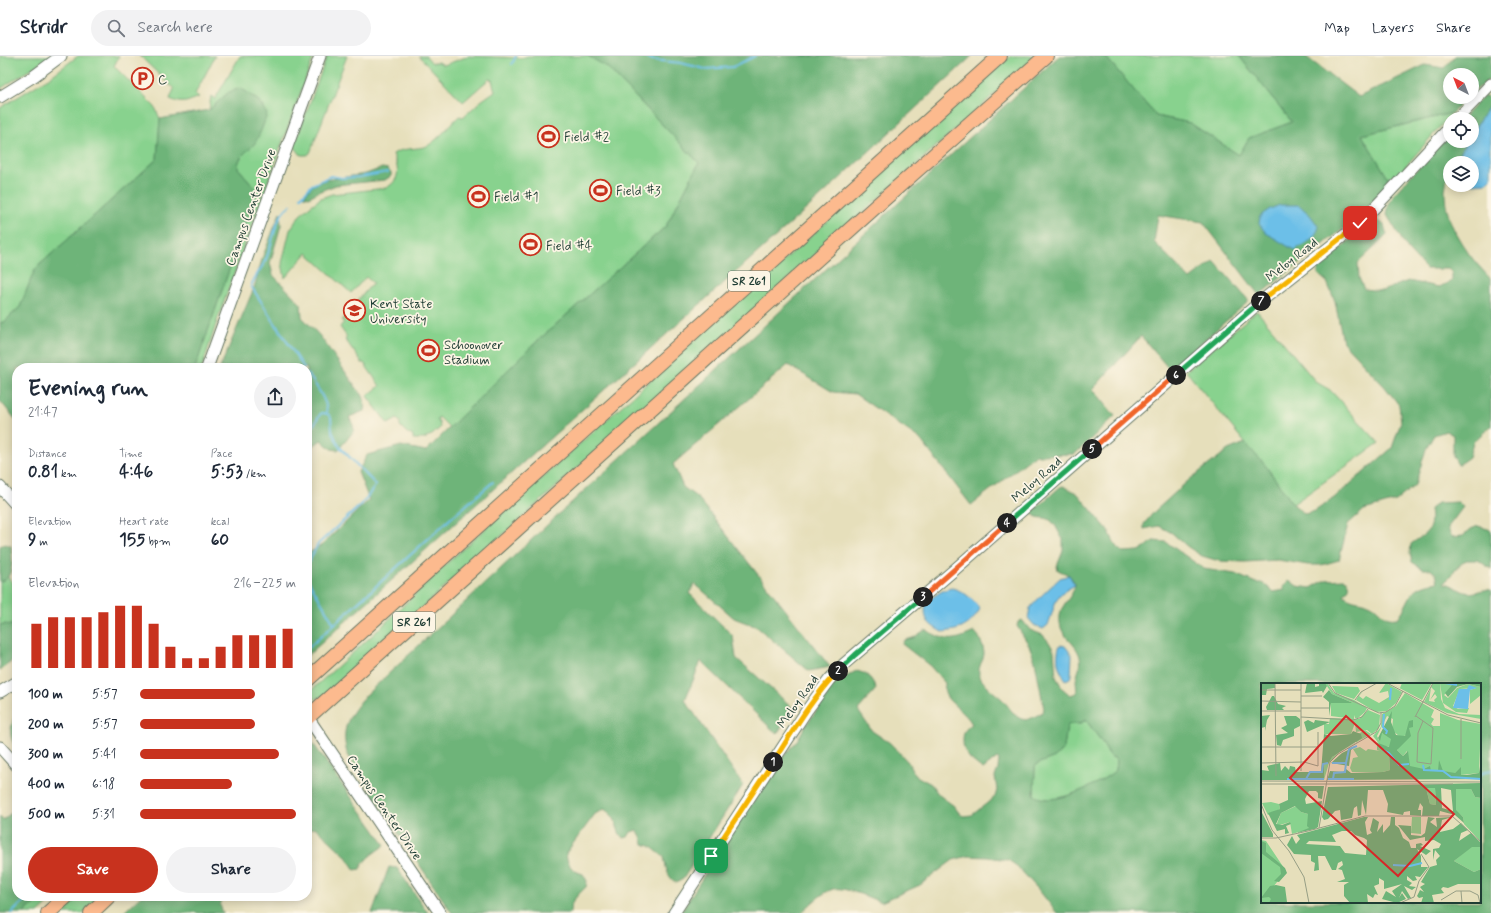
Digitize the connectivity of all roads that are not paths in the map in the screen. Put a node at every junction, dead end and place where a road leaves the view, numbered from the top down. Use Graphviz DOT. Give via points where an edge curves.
graph roads {
  1 [pos="61,56"];
  2 [pos="320,56"];
  3 [pos="1000,56"];
  4 [pos="1046,56"];
  5 [pos="1491,84"];
  6 [pos="0,96"];
  7 [pos="1464,112"];
  8 [pos="1443,135"];
  9 [pos="209,363"];
  10 [pos="0,487"];
  11 [pos="12,500"];
  12 [pos="312,675"];
  13 [pos="12,685"];
  14 [pos="0,692"];
  15 [pos="312,713"];
  16 [pos="312,724"];
  17 [pos="0,747"];
  18 [pos="12,760"];
  19 [pos="61,901"];
  20 [pos="103,901"];
  21 [pos="48,913"];
  22 [pos="90,913"];
  23 [pos="440,913"];
  24 [pos="674,913"];
  1 -- 6 [label="street"];
  2 -- 9 [label="street, Campus Center Drive"];
  3 -- 12 [label="main road, SR 261"];
  4 -- 15 [label="main road, SR 261"];
  5 -- 7 [label="street"];
  8 -- 24 [label="street, Meloy Road" via="1360,223 1272,292 844,664 807,710"];
  10 -- 11 [label="street"];
  13 -- 14 [label="street"];
  16 -- 23 [label="street, Campus Center Drive"];
  17 -- 18 [label="street"];
  19 -- 21 [label="main road"];
  20 -- 22 [label="main road"];
}
